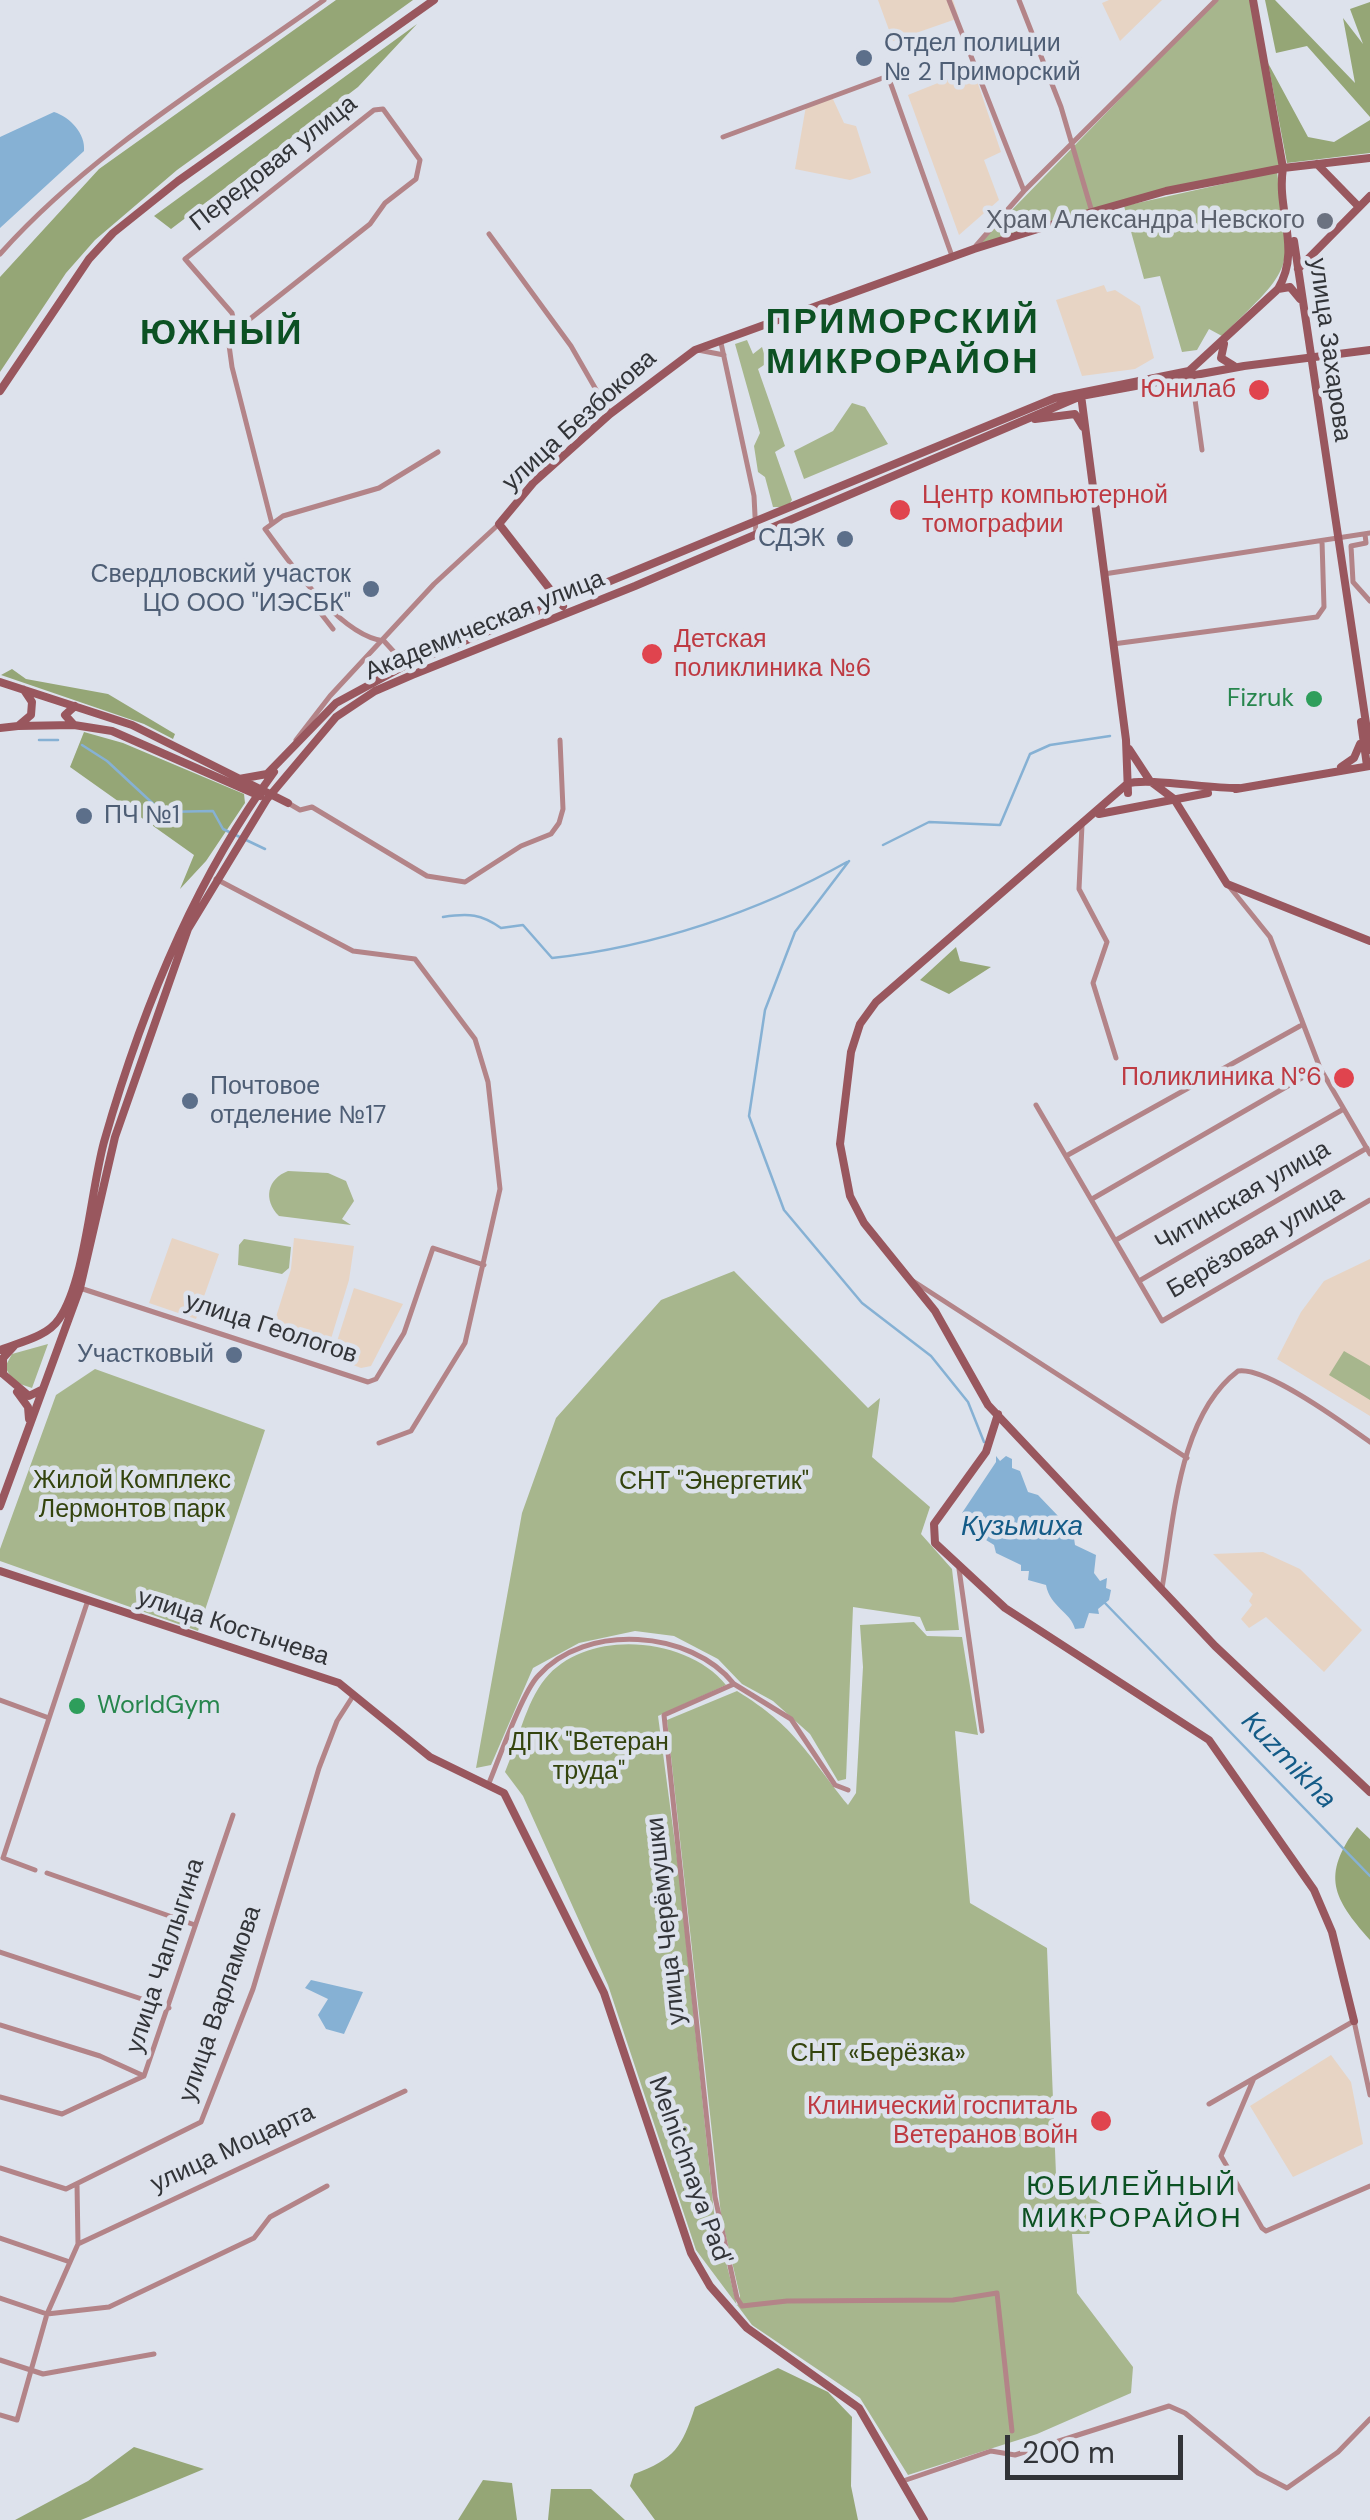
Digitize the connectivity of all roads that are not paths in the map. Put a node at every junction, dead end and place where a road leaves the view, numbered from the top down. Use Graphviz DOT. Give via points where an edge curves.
graph roads {
  1 [pos="324,0"];
  2 [pos="434,0"];
  3 [pos="949,0"];
  4 [pos="1019,0"];
  5 [pos="1216,0"];
  6 [pos="1253,0"];
  7 [pos="723,137"];
  8 [pos="1072,144"];
  9 [pos="1370,158"];
  10 [pos="1317,164"];
  11 [pos="1283,168"];
  12 [pos="1024,191"];
  13 [pos="1370,196"];
  14 [pos="1359,207"];
  15 [pos="1092,212"];
  16 [pos="489,234"];
  17 [pos="974,249"];
  18 [pos="0,254"];
  19 [pos="952,257"];
  20 [pos="1298,269"];
  21 [pos="1278,290"];
  22 [pos="1303,308"];
  23 [pos="236,330"];
  24 [pos="1232,333"];
  25 [pos="721,343"];
  26 [pos="695,350"];
  27 [pos="1370,350"];
  28 [pos="724,356"];
  29 [pos="1310,358"];
  30 [pos="1244,366"];
  31 [pos="1191,374"];
  32 [pos="0,391"];
  33 [pos="1080,393"];
  34 [pos="610,414"];
  35 [pos="1007,426"];
  36 [pos="1085,432"];
  37 [pos="1202,450"];
  38 [pos="438,452"];
  39 [pos="758,522"];
  40 [pos="272,524"];
  41 [pos="499,524"];
  42 [pos="1368,534"];
  43 [pos="756,535"];
  44 [pos="1336,538"];
  45 [pos="1322,541"];
  46 [pos="1104,574"];
  47 [pos="547,586"];
  48 [pos="586,592"];
  49 [pos="1370,601"];
  50 [pos="562,602"];
  51 [pos="588,606"];
  52 [pos="548,608"];
  53 [pos="319,610"];
  54 [pos="565,616"];
  55 [pos="334,629"];
  56 [pos="384,642"];
  57 [pos="1113,644"];
  58 [pos="406,666"];
  59 [pos="0,682"];
  60 [pos="24,690"];
  61 [pos="75,706"];
  62 [pos="74,725"];
  63 [pos="17,726"];
  64 [pos="0,730"];
  65 [pos="560,740"];
  66 [pos="1126,740"];
  67 [pos="1366,740"];
  68 [pos="292,748"];
  69 [pos="1369,760"];
  70 [pos="1127,764"];
  71 [pos="1329,772"];
  72 [pos="239,779"];
  73 [pos="1153,782"];
  74 [pos="1128,788"];
  75 [pos="1239,788"];
  76 [pos="264,794"];
  77 [pos="1116,794"];
  78 [pos="1174,798"];
  79 [pos="288,803"];
  80 [pos="1144,803"];
  81 [pos="1095,816"];
  82 [pos="1082,825"];
  83 [pos="237,837"];
  84 [pos="216,879"];
  85 [pos="1227,884"];
  86 [pos="1370,941"];
  87 [pos="1301,1026"];
  88 [pos="1116,1058"];
  89 [pos="1320,1068"];
  90 [pos="1036,1105"];
  91 [pos="1342,1110"];
  92 [pos="1368,1150"];
  93 [pos="1066,1156"];
  94 [pos="1092,1199"];
  95 [pos="1370,1200"];
  96 [pos="1116,1240"];
  97 [pos="484,1265"];
  98 [pos="912,1280"];
  99 [pos="1139,1280"];
  100 [pos="80,1288"];
  101 [pos="28,1339"];
  102 [pos="0,1350"];
  103 [pos="54,1354"];
  104 [pos="0,1375"];
  105 [pos="8,1381"];
  106 [pos="41,1390"];
  107 [pos="998,1414"];
  108 [pos="28,1425"];
  109 [pos="1370,1442"];
  110 [pos="379,1443"];
  111 [pos="1188,1458"];
  112 [pos="0,1506"];
  113 [pos="959,1569"];
  114 [pos="0,1571"];
  115 [pos="1161,1591"];
  116 [pos="87,1603"];
  117 [pos="734,1684"];
  118 [pos="355,1694"];
  119 [pos="0,1700"];
  120 [pos="49,1718"];
  121 [pos="982,1731"];
  122 [pos="489,1783"];
  123 [pos="848,1790"];
  124 [pos="1370,1792"];
  125 [pos="233,1815"];
  126 [pos="1,1858"];
  127 [pos="35,1870"];
  128 [pos="47,1873"];
  129 [pos="196,1925"];
  130 [pos="0,1952"];
  131 [pos="168,2008"];
  132 [pos="1354,2022"];
  133 [pos="0,2025"];
  134 [pos="1367,2058"];
  135 [pos="144,2076"];
  136 [pos="1254,2078"];
  137 [pos="1369,2081"];
  138 [pos="406,2092"];
  139 [pos="1370,2095"];
  140 [pos="0,2097"];
  141 [pos="1209,2104"];
  142 [pos="0,2168"];
  143 [pos="76,2184"];
  144 [pos="327,2186"];
  145 [pos="1370,2186"];
  146 [pos="0,2238"];
  147 [pos="78,2244"];
  148 [pos="66,2261"];
  149 [pos="0,2298"];
  150 [pos="46,2314"];
  151 [pos="154,2354"];
  152 [pos="0,2360"];
  153 [pos="30,2370"];
  154 [pos="0,2415"];
  155 [pos="1370,2419"];
  156 [pos="1012,2431"];
  157 [pos="901,2482"];
  158 [pos="924,2520"];
  1 -- 18 [label="street" via="108,154"];
  2 -- 32 [label="main road" via="113,232"];
  3 -- 12 [label="street"];
  4 -- 8 [label="street"];
  5 -- 8 [label="street, улица Безбокова"];
  6 -- 11 [label="main road, улица Захарова"];
  7 -- 19 [label="street" via="888,76"];
  8 -- 12 [label="street, улица Безбокова"];
  8 -- 15 [label="street"];
  9 -- 10 [label="main road, улица Безбокова"];
  10 -- 11 [label="main road, улица Безбокова"];
  10 -- 14 [label="main road"];
  11 -- 15 [label="main road, улица Безбокова"];
  11 -- 20 [label="main road, улица Захарова"];
  11 -- 21 [label="main road" via="1291,258"];
  12 -- 17 [label="street, улица Безбокова"];
  13 -- 14 [label="main road"];
  14 -- 20 [label="main road"];
  15 -- 17 [label="main road, улица Безбокова"];
  16 -- 34 [label="street" via="571,346"];
  17 -- 19 [label="main road, улица Безбокова"];
  19 -- 25 [label="main road, улица Безбокова"];
  20 -- 22 [label="main road, улица Захарова"];
  21 -- 22 [label="main road" via="1296,290"];
  21 -- 24 [label="main road"];
  22 -- 29 [label="main road, улица Захарова"];
  23 -- 23 [label="street, Передовая улица" via="232,313 185,259 383,109 420,160 420,172 370,224"];
  23 -- 40 [label="street" via="229,345 232,367"];
  24 -- 30 [label="main road" via="1221,358 1227,366"];
  24 -- 31 [label="main road"];
  25 -- 26 [label="main road, улица Безбокова"];
  25 -- 28 [label="street"];
  26 -- 28 [label="street"];
  26 -- 34 [label="main road, улица Безбокова"];
  27 -- 29 [label="main road"];
  28 -- 39 [label="street"];
  29 -- 30 [label="main road"];
  29 -- 44 [label="main road, улица Захарова"];
  30 -- 31 [label="main road"];
  31 -- 33 [label="main road"];
  31 -- 37 [label="street"];
  33 -- 35 [label="main road, Академическая улица"];
  33 -- 36 [label="main road"];
  33 -- 39 [label="main road"];
  34 -- 41 [label="main road, улица Безбокова" via="534,482"];
  35 -- 36 [label="main road" via="1075,414"];
  35 -- 43 [label="main road, Академическая улица"];
  36 -- 46 [label="main road"];
  38 -- 40 [label="street" via="380,488"];
  39 -- 43 [label="street"];
  39 -- 48 [label="main road"];
  40 -- 56 [label="street" via="264,529 322,598 356,632"];
  41 -- 47 [label="main road, улица Безбокова"];
  41 -- 56 [label="street, улица Безбокова"];
  42 -- 44 [label="street"];
  42 -- 49 [label="street" via="1366,543 1351,546 1353,582"];
  43 -- 51 [label="main road, Академическая улица"];
  44 -- 45 [label="street"];
  44 -- 67 [label="main road, улица Захарова"];
  45 -- 46 [label="street"];
  45 -- 57 [label="street" via="1324,607 1317,616"];
  46 -- 57 [label="main road"];
  47 -- 50 [label="main road, улица Безбокова"];
  47 -- 52 [label="main road"];
  48 -- 50 [label="main road"];
  48 -- 51 [label="main road"];
  50 -- 52 [label="main road"];
  50 -- 54 [label="main road"];
  51 -- 54 [label="main road, Академическая улица"];
  52 -- 58 [label="main road"];
  53 -- 55 [label="street"];
  54 -- 76 [label="main road, Академическая улица" via="358,701"];
  56 -- 58 [label="street"];
  56 -- 68 [label="street, улица Безбокова" via="330,696"];
  57 -- 66 [label="main road"];
  58 -- 68 [label="main road" via="336,703"];
  59 -- 60 [label="main road"];
  60 -- 61 [label="main road"];
  60 -- 63 [label="main road" via="33,710"];
  61 -- 62 [label="main road" via="65,715"];
  61 -- 72 [label="main road" via="132,725"];
  62 -- 63 [label="main road"];
  62 -- 76 [label="main road" via="123,734"];
  63 -- 64 [label="main road"];
  65 -- 79 [label="street" via="560,823 465,882 426,876 312,806 300,810"];
  66 -- 70 [label="main road"];
  66 -- 73 [label="main road"];
  67 -- 69 [label="main road, улица Захарова"];
  67 -- 69 [label="main road, улица Захарова"];
  67 -- 71 [label="main road" via="1354,758"];
  68 -- 72 [label="main road" via="260,778"];
  68 -- 76 [label="main road"];
  69 -- 71 [label="main road"];
  70 -- 74 [label="main road"];
  70 -- 77 [label="main road"];
  71 -- 75 [label="main road"];
  72 -- 76 [label="main road"];
  73 -- 74 [label="main road" via="1138,780"];
  73 -- 75 [label="main road"];
  73 -- 78 [label="main road"];
  73 -- 80 [label="main road" via="1158,798"];
  74 -- 77 [label="main road"];
  74 -- 80 [label="main road" via="1134,801"];
  75 -- 78 [label="main road"];
  76 -- 79 [label="main road"];
  76 -- 83 [label="main road, Академическая улица"];
  77 -- 81 [label="main road"];
  78 -- 80 [label="main road"];
  78 -- 85 [label="main road"];
  80 -- 81 [label="main road"];
  81 -- 82 [label="main road"];
  82 -- 88 [label="street" via="1078,889 1107,942 1094,983"];
  82 -- 98 [label="main road" via="876,1002 860,1024 840,1144 845,1177 864,1223"];
  83 -- 84 [label="main road, Академическая улица"];
  83 -- 101 [label="main road" via="198,892 175,940 103,1144 62,1314 47,1332"];
  84 -- 97 [label="street" via="353,951 415,959 471,1032 488,1082 500,1188"];
  84 -- 100 [label="main road, Академическая улица" via="188,928 130,1091"];
  85 -- 86 [label="main road"];
  85 -- 87 [label="street" via="1270,936"];
  87 -- 89 [label="street"];
  87 -- 93 [label="street"];
  89 -- 91 [label="street"];
  89 -- 94 [label="street"];
  90 -- 93 [label="street"];
  91 -- 92 [label="street"];
  91 -- 96 [label="street"];
  92 -- 99 [label="street, Читинская улица"];
  93 -- 94 [label="street"];
  94 -- 96 [label="street"];
  95 -- 99 [label="street, Берёзовая улица" via="1162,1321"];
  96 -- 99 [label="street"];
  97 -- 100 [label="street, улица Геологов" via="433,1248 404,1333 368,1382"];
  97 -- 110 [label="street" via="465,1342 410,1431"];
  98 -- 107 [label="main road"];
  98 -- 111 [label="street"];
  100 -- 103 [label="main road, Академическая улица"];
  101 -- 102 [label="main road"];
  101 -- 103 [label="main road" via="52,1338"];
  101 -- 105 [label="main road" via="4,1358"];
  103 -- 106 [label="main road"];
  104 -- 105 [label="main road"];
  105 -- 106 [label="main road" via="29,1396"];
  105 -- 108 [label="main road" via="28,1407"];
  106 -- 108 [label="main road"];
  107 -- 113 [label="main road" via="986,1452 931,1530"];
  107 -- 115 [label="main road"];
  108 -- 112 [label="main road"];
  109 -- 111 [label="street" via="1245,1370 1216,1392"];
  111 -- 115 [label="street"];
  113 -- 121 [label="street"];
  113 -- 132 [label="main road" via="1005,1608 1210,1740 1314,1890 1332,1932"];
  114 -- 116 [label="main road, улица Костычева"];
  115 -- 124 [label="main road"];
  116 -- 118 [label="main road, улица Костычева" via="320,1676"];
  116 -- 120 [label="street"];
  117 -- 122 [label="street" via="714,1664 670,1642 578,1649 537,1676"];
  117 -- 123 [label="street" via="791,1719 835,1784"];
  117 -- 156 [label="street, улица Черёмушки" via="664,1715 715,2197 736,2298 742,2306 997,2293"];
  118 -- 122 [label="main road, улица Костычева" via="430,1758"];
  118 -- 143 [label="street, улица Варламова" via="319,1768 253,1989 202,2122"];
  119 -- 120 [label="street"];
  120 -- 126 [label="street"];
  122 -- 157 [label="main road, Melnichnaya Pad'" via="512,1800 604,1993 692,2253 710,2286 757,2336 860,2408"];
  125 -- 129 [label="street, улица Чаплыгина"];
  126 -- 127 [label="street"];
  128 -- 129 [label="street"];
  129 -- 131 [label="street, улица Чаплыгина"];
  130 -- 131 [label="street"];
  131 -- 135 [label="street, улица Чаплыгина"];
  132 -- 134 [label="street"];
  132 -- 136 [label="street"];
  133 -- 135 [label="street"];
  134 -- 137 [label="street"];
  135 -- 140 [label="street, улица Чаплыгина" via="59,2115"];
  136 -- 141 [label="street"];
  136 -- 145 [label="street" via="1221,2156 1262,2228"];
  137 -- 139 [label="street"];
  138 -- 147 [label="street, улица Моцарта"];
  142 -- 143 [label="street" via="62,2188"];
  143 -- 147 [label="street"];
  144 -- 150 [label="street" via="270,2217 254,2238 109,2307"];
  146 -- 148 [label="street"];
  147 -- 148 [label="street"];
  148 -- 150 [label="street"];
  149 -- 150 [label="street"];
  150 -- 153 [label="street"];
  151 -- 153 [label="street" via="43,2374"];
  152 -- 153 [label="street"];
  153 -- 154 [label="street" via="16,2420"];
  155 -- 157 [label="street" via="1287,2488 1185,2414 1158,2406 1015,2455 991,2451"];
  157 -- 158 [label="main road, Melnichnaya Pad'"];
}
